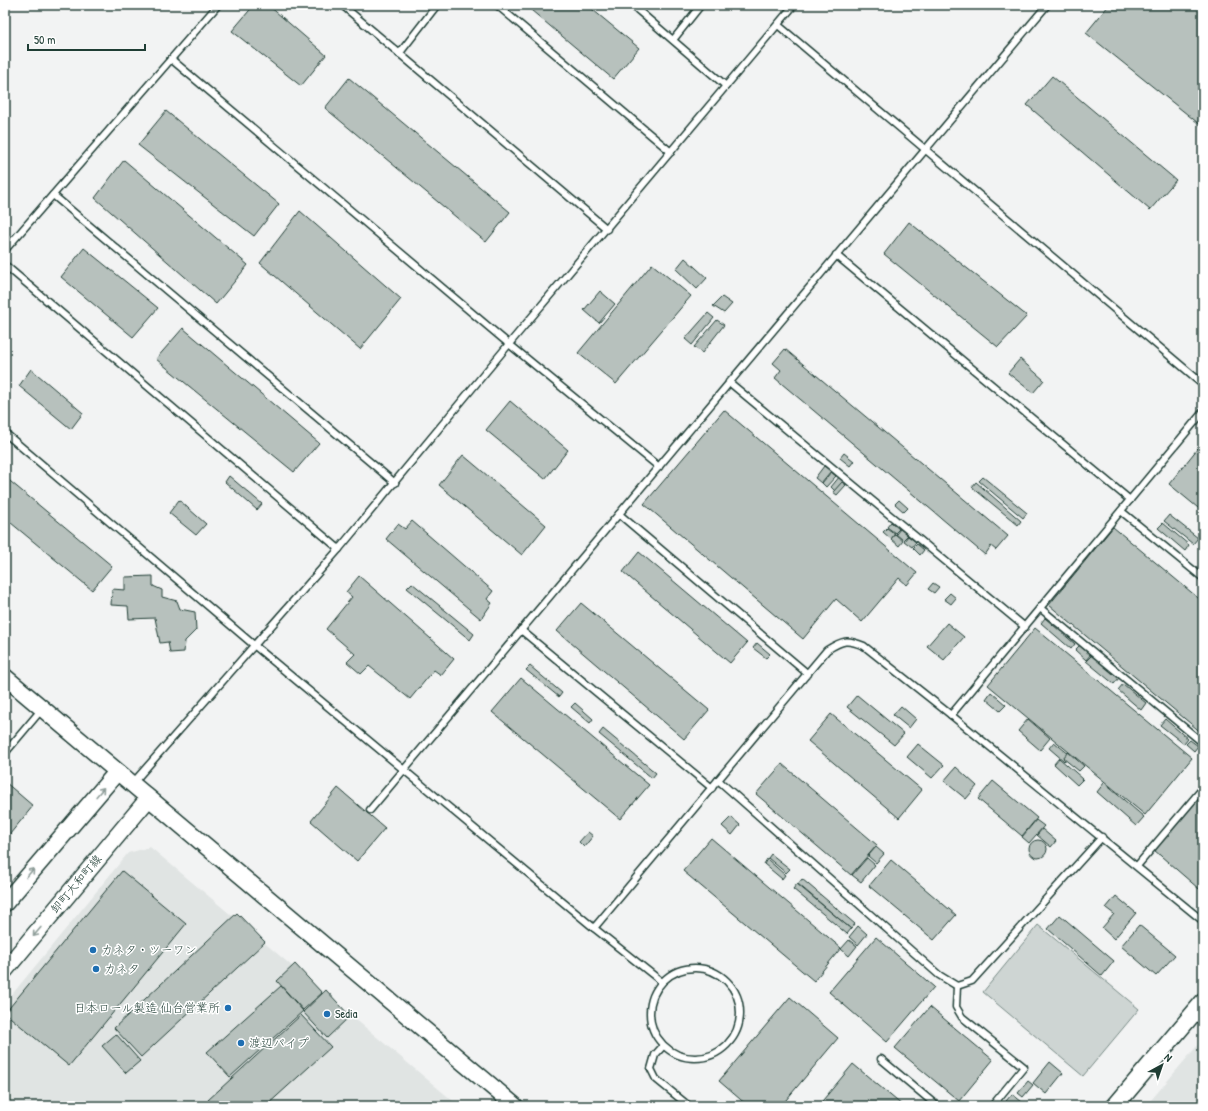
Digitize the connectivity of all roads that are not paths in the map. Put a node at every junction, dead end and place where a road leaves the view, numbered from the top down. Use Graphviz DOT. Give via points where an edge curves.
graph roads {
  1 [pos="218,5"];
  2 [pos="342,5"];
  3 [pos="437,5"];
  4 [pos="496,5"];
  5 [pos="632,5"];
  6 [pos="701,5"];
  7 [pos="794,5"];
  8 [pos="1047,5"];
  9 [pos="778,25"];
  10 [pos="673,40"];
  11 [pos="399,54"];
  12 [pos="171,59"];
  13 [pos="726,86"];
  14 [pos="925,150"];
  15 [pos="671,152"];
  16 [pos="53,195"];
  17 [pos="607,229"];
  18 [pos="5,250"];
  19 [pos="836,255"];
  20 [pos="5,265"];
  21 [pos="508,344"];
  22 [pos="729,382"];
  23 [pos="1203,384"];
  24 [pos="1203,412"];
  25 [pos="5,433"];
  26 [pos="659,467"];
  27 [pos="394,483"];
  28 [pos="1130,500"];
  29 [pos="1121,510"];
  30 [pos="619,514"];
  31 [pos="339,549"];
  32 [pos="1203,578"];
  33 [pos="1040,608"];
  34 [pos="1025,627"];
  35 [pos="521,630"];
  36 [pos="256,646"];
  37 [pos="808,674"];
  38 [pos="5,678"];
  39 [pos="42,709"];
  40 [pos="952,715"];
  41 [pos="1203,743"];
  42 [pos="5,753"];
  43 [pos="404,769"];
  44 [pos="116,772"];
  45 [pos="718,780"];
  46 [pos="132,785"];
  47 [pos="712,788"];
  48 [pos="1203,788"];
  49 [pos="148,799"];
  50 [pos="370,810"];
  51 [pos="1102,837"];
  52 [pos="1137,866"];
  53 [pos="5,903"];
  54 [pos="1203,921"];
  55 [pos="594,928"];
  56 [pos="5,970"];
  57 [pos="662,982"];
  58 [pos="957,986"];
  59 [pos="1203,1002"];
  60 [pos="663,1046"];
  61 [pos="881,1059"];
  62 [pos="515,1106"];
  63 [pos="689,1106"];
  64 [pos="937,1106"];
  65 [pos="992,1106"];
  66 [pos="1115,1106"];
  1 -- 12 [label="lane"];
  2 -- 11 [label="lane"];
  3 -- 11 [label="lane"];
  4 -- 15 [label="lane"];
  5 -- 10 [label="lane"];
  6 -- 10 [label="lane"];
  7 -- 9 [label="lane"];
  8 -- 14 [label="lane"];
  9 -- 13 [label="lane"];
  9 -- 14 [label="lane"];
  10 -- 13 [label="lane"];
  11 -- 17 [label="lane"];
  12 -- 16 [label="lane"];
  12 -- 21 [label="lane"];
  13 -- 15 [label="lane"];
  14 -- 19 [label="lane"];
  14 -- 23 [label="lane"];
  15 -- 17 [label="lane"];
  16 -- 18 [label="lane"];
  16 -- 27 [label="lane"];
  17 -- 21 [label="lane"];
  19 -- 22 [label="lane"];
  19 -- 28 [label="lane"];
  20 -- 31 [label="lane"];
  21 -- 26 [label="lane"];
  21 -- 27 [label="lane"];
  22 -- 26 [label="lane"];
  22 -- 34 [label="lane"];
  24 -- 28 [label="lane"];
  25 -- 36 [label="lane"];
  26 -- 30 [label="lane"];
  27 -- 31 [label="lane"];
  28 -- 29 [label="lane"];
  29 -- 32 [label="lane"];
  29 -- 33 [label="lane"];
  30 -- 35 [label="lane"];
  30 -- 37 [label="lane"];
  31 -- 36 [label="lane"];
  33 -- 34 [label="lane"];
  33 -- 41 [label="lane"];
  34 -- 40 [label="lane"];
  35 -- 43 [label="lane"];
  35 -- 47 [label="lane"];
  36 -- 43 [label="lane"];
  36 -- 46 [label="lane"];
  37 -- 40 [label="lane" via="827,650 850,640 864,646"];
  37 -- 45 [label="lane"];
  38 -- 39 [label="street"];
  39 -- 42 [label="lane"];
  39 -- 44 [label="street"];
  40 -- 51 [label="lane"];
  43 -- 50 [label="lane"];
  43 -- 55 [label="lane"];
  44 -- 46 [label="street"];
  53 -- 44 [label="street, one-way"];
  45 -- 47 [label="lane"];
  45 -- 58 [label="lane" via="939,975"];
  46 -- 49 [label="street"];
  47 -- 55 [label="lane"];
  48 -- 52 [label="lane"];
  49 -- 56 [label="street, 卸町大和町線, one-way"];
  49 -- 62 [label="street"];
  51 -- 52 [label="lane"];
  51 -- 58 [label="lane" via="972,982"];
  52 -- 54 [label="lane"];
  55 -- 57 [label="lane"];
  57 -- 60 [label="lane" via="654,993 650,1021"];
  57 -- 60 [label="lane" via="675,973 689,968 712,972 730,985 738,998 740,1013 738,1028 731,1042 720,1052 706,1058 690,1059 676,1055"];
  58 -- 65 [label="lane" via="956,1007 962,1017 1024,1067"];
  59 -- 66 [label="street"];
  60 -- 63 [label="lane" via="655,1055 651,1069 656,1079"];
  61 -- 64 [label="lane"];
}
